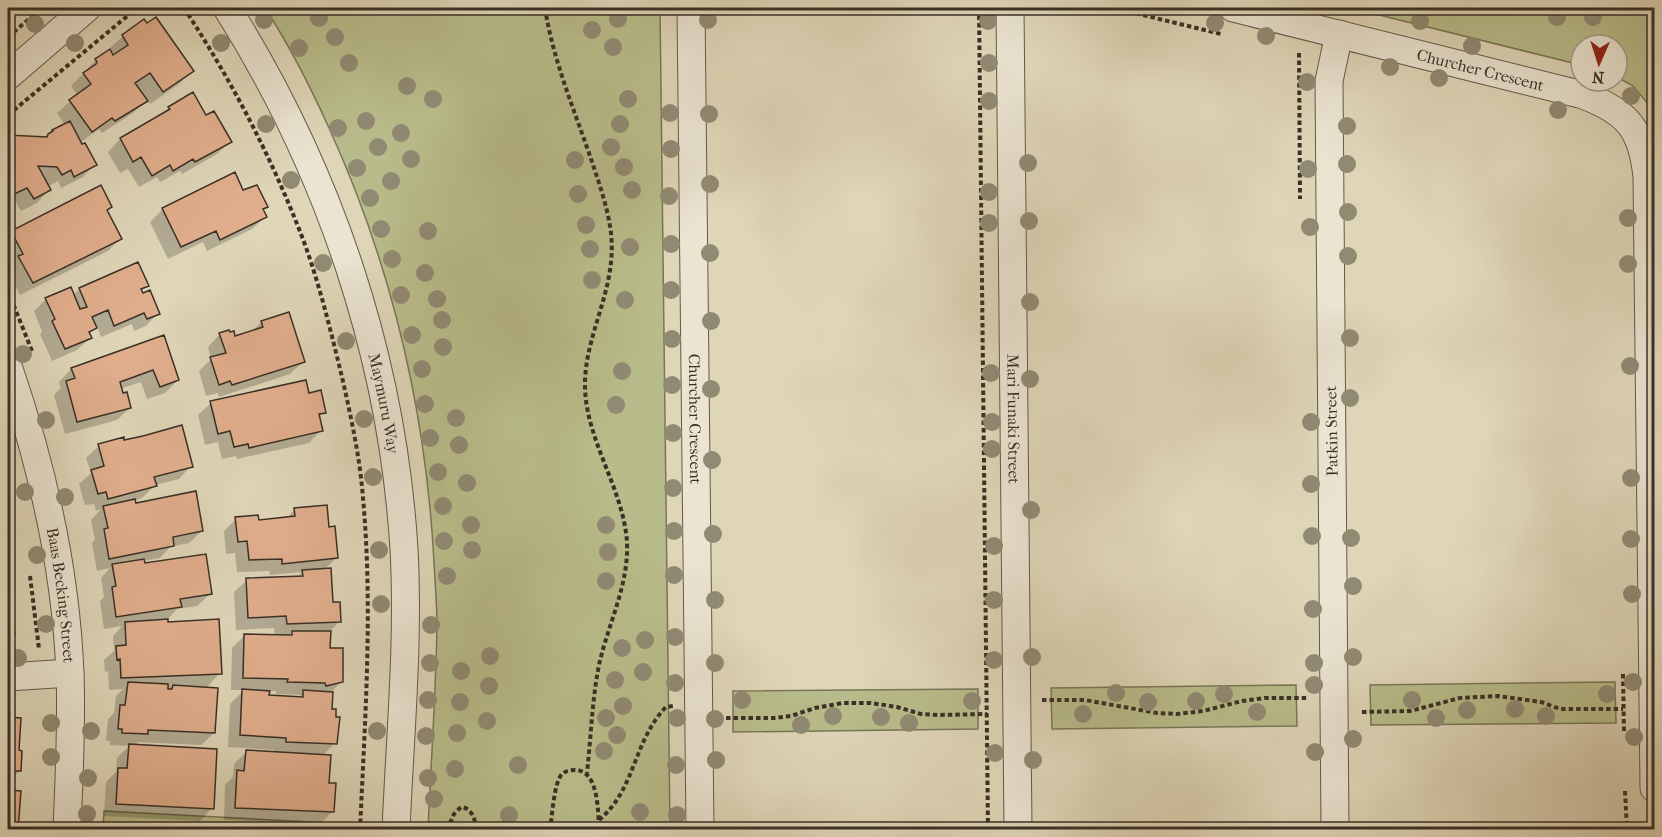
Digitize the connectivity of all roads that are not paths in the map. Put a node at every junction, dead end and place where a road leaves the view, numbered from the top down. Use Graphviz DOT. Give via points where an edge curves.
graph roads {
  1 [pos="87,8"];
  2 [pos="226,8"];
  3 [pos="691,8"];
  4 [pos="1010,8"];
  5 [pos="1233,8"];
  6 [pos="1339,34"];
  7 [pos="8,76"];
  8 [pos="1652,352"];
  9 [pos="8,366"];
  10 [pos="70,673"];
  11 [pos="8,677"];
  12 [pos="1654,700"];
  13 [pos="1654,788"];
  14 [pos="67,830"];
  15 [pos="396,830"];
  16 [pos="700,830"];
  17 [pos="1018,830"];
  18 [pos="1335,830"];
  1 -- 7 [label="street"];
  2 -- 15 [label="street, Maymuru Way" via="280,98 321,191 357,291 383,391 400,496 405,600"];
  3 -- 16 [label="street, Churcher Crescent"];
  4 -- 17 [label="street, Mari Funaki Street"];
  5 -- 6 [label="street, Churcher Crescent"];
  6 -- 8 [label="street, Churcher Crescent" via="1583,95 1621,114 1645,153"];
  6 -- 18 [label="street, Patkin Street" via="1329,81"];
  8 -- 12 [label="street, Churcher Crescent"];
  9 -- 10 [label="street, Baas Becking Street" via="46,499 62,586"];
  10 -- 11 [label="street"];
  10 -- 14 [label="street, Baas Becking Street"];
  12 -- 13 [label="street, Churcher Crescent"];
}
